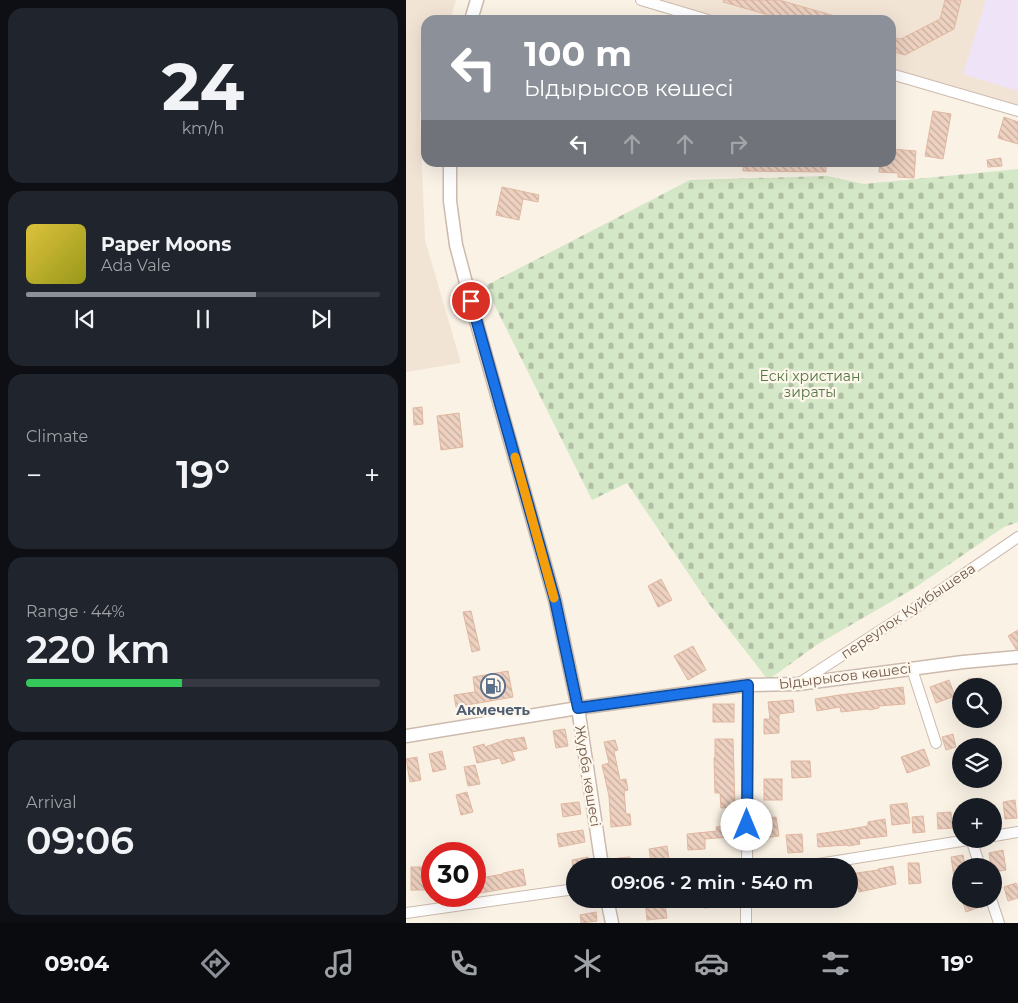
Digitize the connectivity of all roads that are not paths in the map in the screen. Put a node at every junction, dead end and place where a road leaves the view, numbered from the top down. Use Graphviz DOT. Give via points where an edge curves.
graph roads {
  1 [pos="477,0"];
  2 [pos="641,0"];
  3 [pos="472,15"];
  4 [pos="691,15"];
  5 [pos="896,75"];
  6 [pos="1018,111"];
  7 [pos="450,167"];
  8 [pos="1018,536"];
  9 [pos="1018,656"];
  10 [pos="912,669"];
  11 [pos="798,684"];
  12 [pos="748,685"];
  13 [pos="578,708"];
  14 [pos="406,736"];
  15 [pos="936,743"];
  16 [pos="1018,832"];
  17 [pos="1002,835"];
  18 [pos="952,842"];
  19 [pos="601,858"];
  20 [pos="747,858"];
  21 [pos="855,858"];
  22 [pos="566,890"];
  23 [pos="610,908"];
  24 [pos="746,908"];
  25 [pos="994,908"];
  26 [pos="406,914"];
  27 [pos="612,923"];
  28 [pos="746,923"];
  29 [pos="999,923"];
  1 -- 3 [label="street"];
  2 -- 4 [label="street"];
  5 -- 6 [label="street"];
  7 -- 13 [label="street, Журба көшесі" via="450,201 456,245 555,600"];
  8 -- 11 [label="street, переулок Куйбышева"];
  9 -- 10 [label="street, Ыдырысов көшесі"];
  10 -- 11 [label="street, Ыдырысов көшесі"];
  10 -- 15 [label="street"];
  11 -- 12 [label="street, Ыдырысов көшесі"];
  12 -- 13 [label="street, Ыдырысов көшесі"];
  12 -- 20 [label="street"];
  13 -- 14 [label="street, Ыдырысов көшесі"];
  13 -- 19 [label="street, Журба көшесі"];
  16 -- 17 [label="street"];
  18 -- 21 [label="street"];
  22 -- 26 [label="street"];
  23 -- 27 [label="street"];
  24 -- 28 [label="street"];
  25 -- 29 [label="street"];
}
